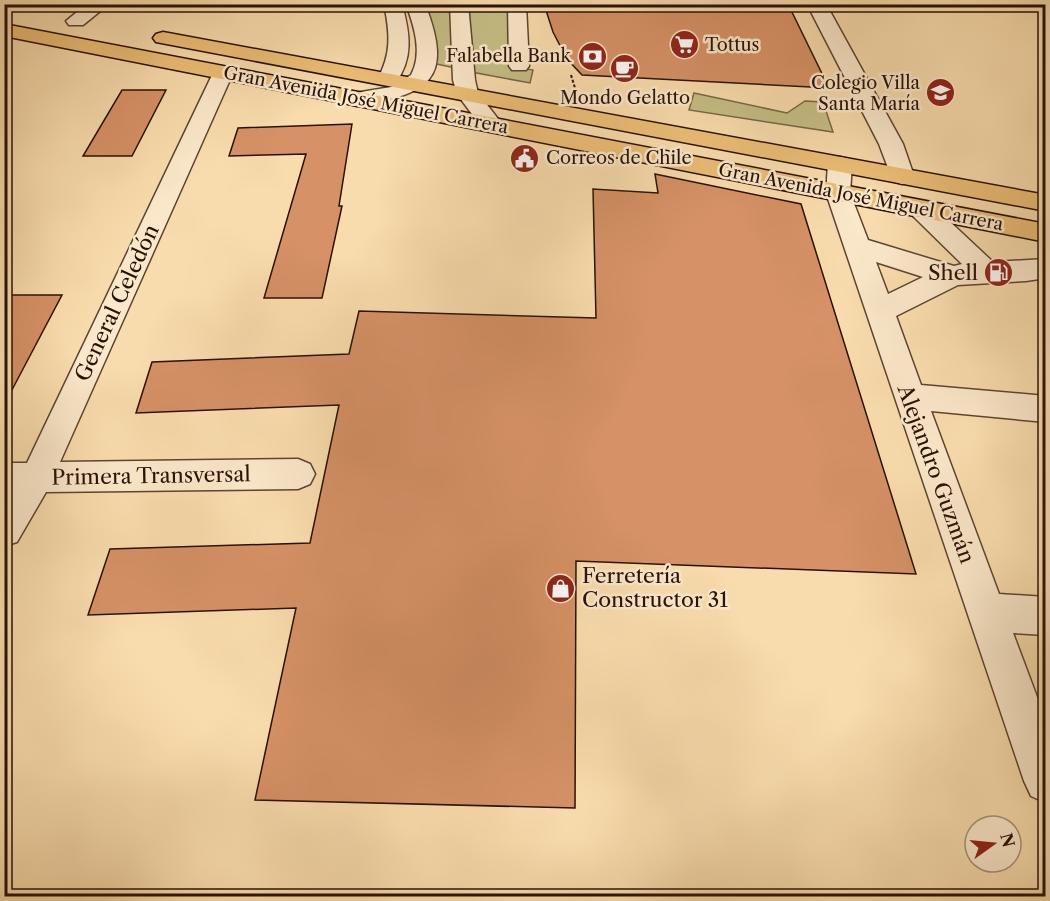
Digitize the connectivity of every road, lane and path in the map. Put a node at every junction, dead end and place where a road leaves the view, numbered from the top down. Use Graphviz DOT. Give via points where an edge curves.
graph roads {
  1 [pos="100,4"];
  2 [pos="393,4"];
  3 [pos="415,4"];
  4 [pos="459,4"];
  5 [pos="517,4"];
  6 [pos="816,4"];
  7 [pos="54,17"];
  8 [pos="76,21"];
  9 [pos="106,27"];
  10 [pos="4,30"];
  11 [pos="149,35"];
  12 [pos="519,66"];
  13 [pos="223,73"];
  14 [pos="571,75"];
  15 [pos="388,80"];
  16 [pos="414,84"];
  17 [pos="576,92"];
  18 [pos="468,94"];
  19 [pos="357,99"];
  20 [pos="491,124"];
  21 [pos="840,164"];
  22 [pos="902,176"];
  23 [pos="838,193"];
  24 [pos="1046,204"];
  25 [pos="922,210"];
  26 [pos="1046,233"];
  27 [pos="856,246"];
  28 [pos="1046,268"];
  29 [pos="986,272"];
  30 [pos="953,276"];
  31 [pos="879,312"];
  32 [pos="908,396"];
  33 [pos="1046,409"];
  34 [pos="298,474"];
  35 [pos="21,477"];
  36 [pos="4,530"];
  37 [pos="985,612"];
  38 [pos="1046,616"];
  39 [pos="1046,781"];
  1 -- 8 [label="street"];
  2 -- 15 [label="street" via="402,44 396,68"];
  3 -- 16 [label="street" via="428,50 424,68"];
  4 -- 18 [label="street"];
  5 -- 12 [label="street"];
  6 -- 22 [label="street" via="891,144"];
  7 -- 8 [label="main road"];
  8 -- 9 [label="main road"];
  10 -- 13 [label="main road, Gran Avenida José Miguel Carrera"];
  11 -- 15 [label="main road, Gran Avenida José Miguel Carrera"];
  13 -- 19 [label="main road, Gran Avenida José Miguel Carrera"];
  13 -- 35 [label="street, General Celedón"];
  14 -- 17 [label="path"];
  15 -- 16 [label="main road, Gran Avenida José Miguel Carrera"];
  16 -- 18 [label="main road, Gran Avenida José Miguel Carrera"];
  16 -- 19 [label="street"];
  18 -- 20 [label="street"];
  18 -- 21 [label="main road, Gran Avenida José Miguel Carrera"];
  19 -- 20 [label="main road, Gran Avenida José Miguel Carrera"];
  20 -- 23 [label="main road, Gran Avenida José Miguel Carrera"];
  21 -- 22 [label="main road, Gran Avenida José Miguel Carrera"];
  21 -- 23 [label="street, Alejandro Guzmán"];
  22 -- 24 [label="main road, Gran Avenida José Miguel Carrera"];
  23 -- 25 [label="main road, Gran Avenida José Miguel Carrera"];
  23 -- 27 [label="street, Alejandro Guzmán"];
  25 -- 26 [label="main road, Gran Avenida José Miguel Carrera"];
  25 -- 29 [label="street"];
  27 -- 30 [label="street"];
  27 -- 31 [label="street, Alejandro Guzmán"];
  28 -- 29 [label="street" via="1017,274"];
  29 -- 30 [label="street"];
  30 -- 31 [label="street"];
  31 -- 32 [label="street, Alejandro Guzmán"];
  32 -- 33 [label="street"];
  32 -- 37 [label="street, Alejandro Guzmán"];
  34 -- 35 [label="street, Primera Transversal"];
  35 -- 36 [label="street, General Celedón"];
  37 -- 38 [label="street"];
  37 -- 39 [label="street, Alejandro Guzmán"];
}
